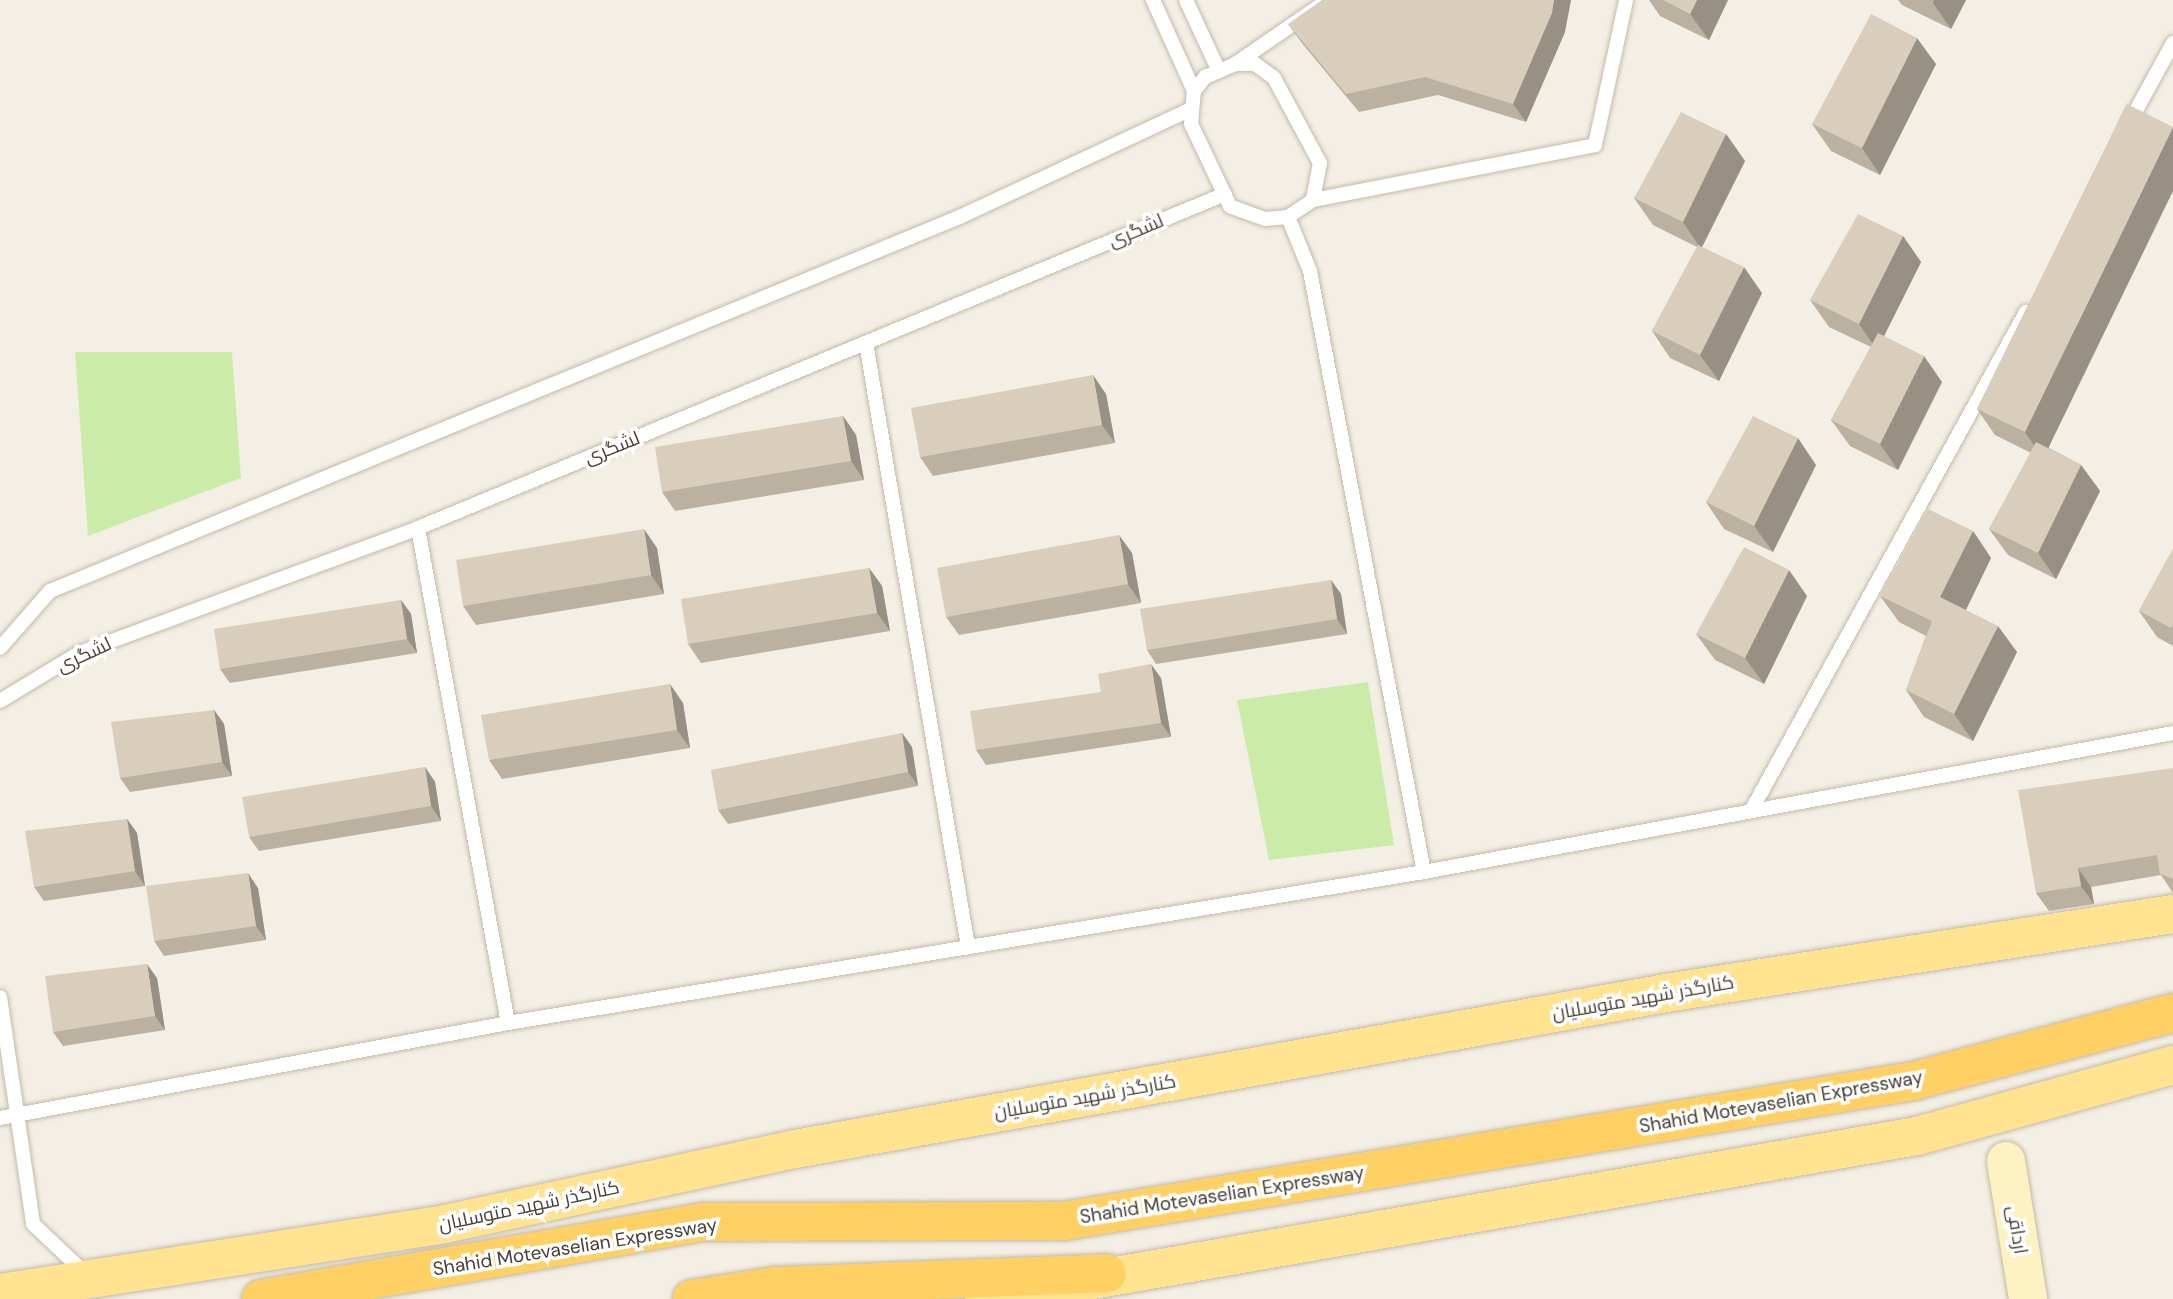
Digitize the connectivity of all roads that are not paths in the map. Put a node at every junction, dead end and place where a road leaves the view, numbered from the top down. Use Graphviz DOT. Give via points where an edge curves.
graph roads {
  1 [pos="1153,0"];
  2 [pos="1186,0"];
  3 [pos="1328,0"];
  4 [pos="1626,0"];
  5 [pos="2173,43"];
  6 [pos="1235,64"];
  7 [pos="1219,69"];
  8 [pos="1194,91"];
  9 [pos="1189,110"];
  10 [pos="2119,141"];
  11 [pos="1225,194"];
  12 [pos="1312,200"];
  13 [pos="1288,217"];
  14 [pos="2032,299"];
  15 [pos="866,343"];
  16 [pos="418,528"];
  17 [pos="0,648"];
  18 [pos="0,701"];
  19 [pos="2173,733"];
  20 [pos="1751,811"];
  21 [pos="1424,872"];
  22 [pos="2173,914"];
  23 [pos="968,947"];
  24 [pos="0,998"];
  25 [pos="2173,1013"];
  26 [pos="508,1023"];
  27 [pos="2173,1065"];
  28 [pos="16,1115"];
  29 [pos="0,1118"];
  30 [pos="2006,1161"];
  31 [pos="446,1224"];
  32 [pos="668,1228"];
  33 [pos="1107,1273"];
  34 [pos="90,1279"];
  35 [pos="0,1293"];
  36 [pos="261,1299"];
  37 [pos="692,1299"];
  38 [pos="984,1299"];
  39 [pos="2028,1299"];
  1 -- 8 [label="lane"];
  2 -- 7 [label="lane"];
  3 -- 6 [label="lane"];
  4 -- 12 [label="lane" via="1595,145"];
  5 -- 10 [label="lane"];
  6 -- 7 [label="lane"];
  6 -- 12 [label="lane" via="1255,64 1275,78 1320,163"];
  7 -- 8 [label="lane"];
  8 -- 9 [label="lane"];
  9 -- 11 [label="lane"];
  9 -- 17 [label="lane" via="962,216 50,590"];
  11 -- 13 [label="lane" via="1241,214"];
  11 -- 15 [label="lane, لشگری"];
  12 -- 13 [label="lane"];
  13 -- 21 [label="lane" via="1310,271"];
  14 -- 20 [label="lane"];
  15 -- 16 [label="lane, لشگری"];
  15 -- 23 [label="lane"];
  16 -- 18 [label="lane, لشگری" via="79,653"];
  16 -- 26 [label="lane"];
  19 -- 20 [label="lane"];
  20 -- 21 [label="lane"];
  21 -- 23 [label="lane"];
  22 -- 31 [label="main road, کنارگذر شهید متوسلیان" via="1597,1005 795,1149"];
  23 -- 26 [label="lane"];
  24 -- 28 [label="lane"];
  25 -- 32 [label="highway, Shahid Motevaselian Expressway" via="1913,1081 1064,1221 704,1222"];
  26 -- 28 [label="lane"];
  27 -- 33 [label="main road" via="1917,1136"];
  28 -- 29 [label="lane"];
  28 -- 34 [label="lane" via="33,1224"];
  30 -- 39 [label="street, ارداقی"];
  31 -- 32 [label="main road"];
  31 -- 34 [label="main road, کنارگذر شهید متوسلیان"];
  32 -- 36 [label="highway, Shahid Motevaselian Expressway"];
  33 -- 37 [label="highway" via="775,1286"];
  33 -- 38 [label="main road"];
  34 -- 35 [label="main road, کنارگذر شهید متوسلیان"];
}
